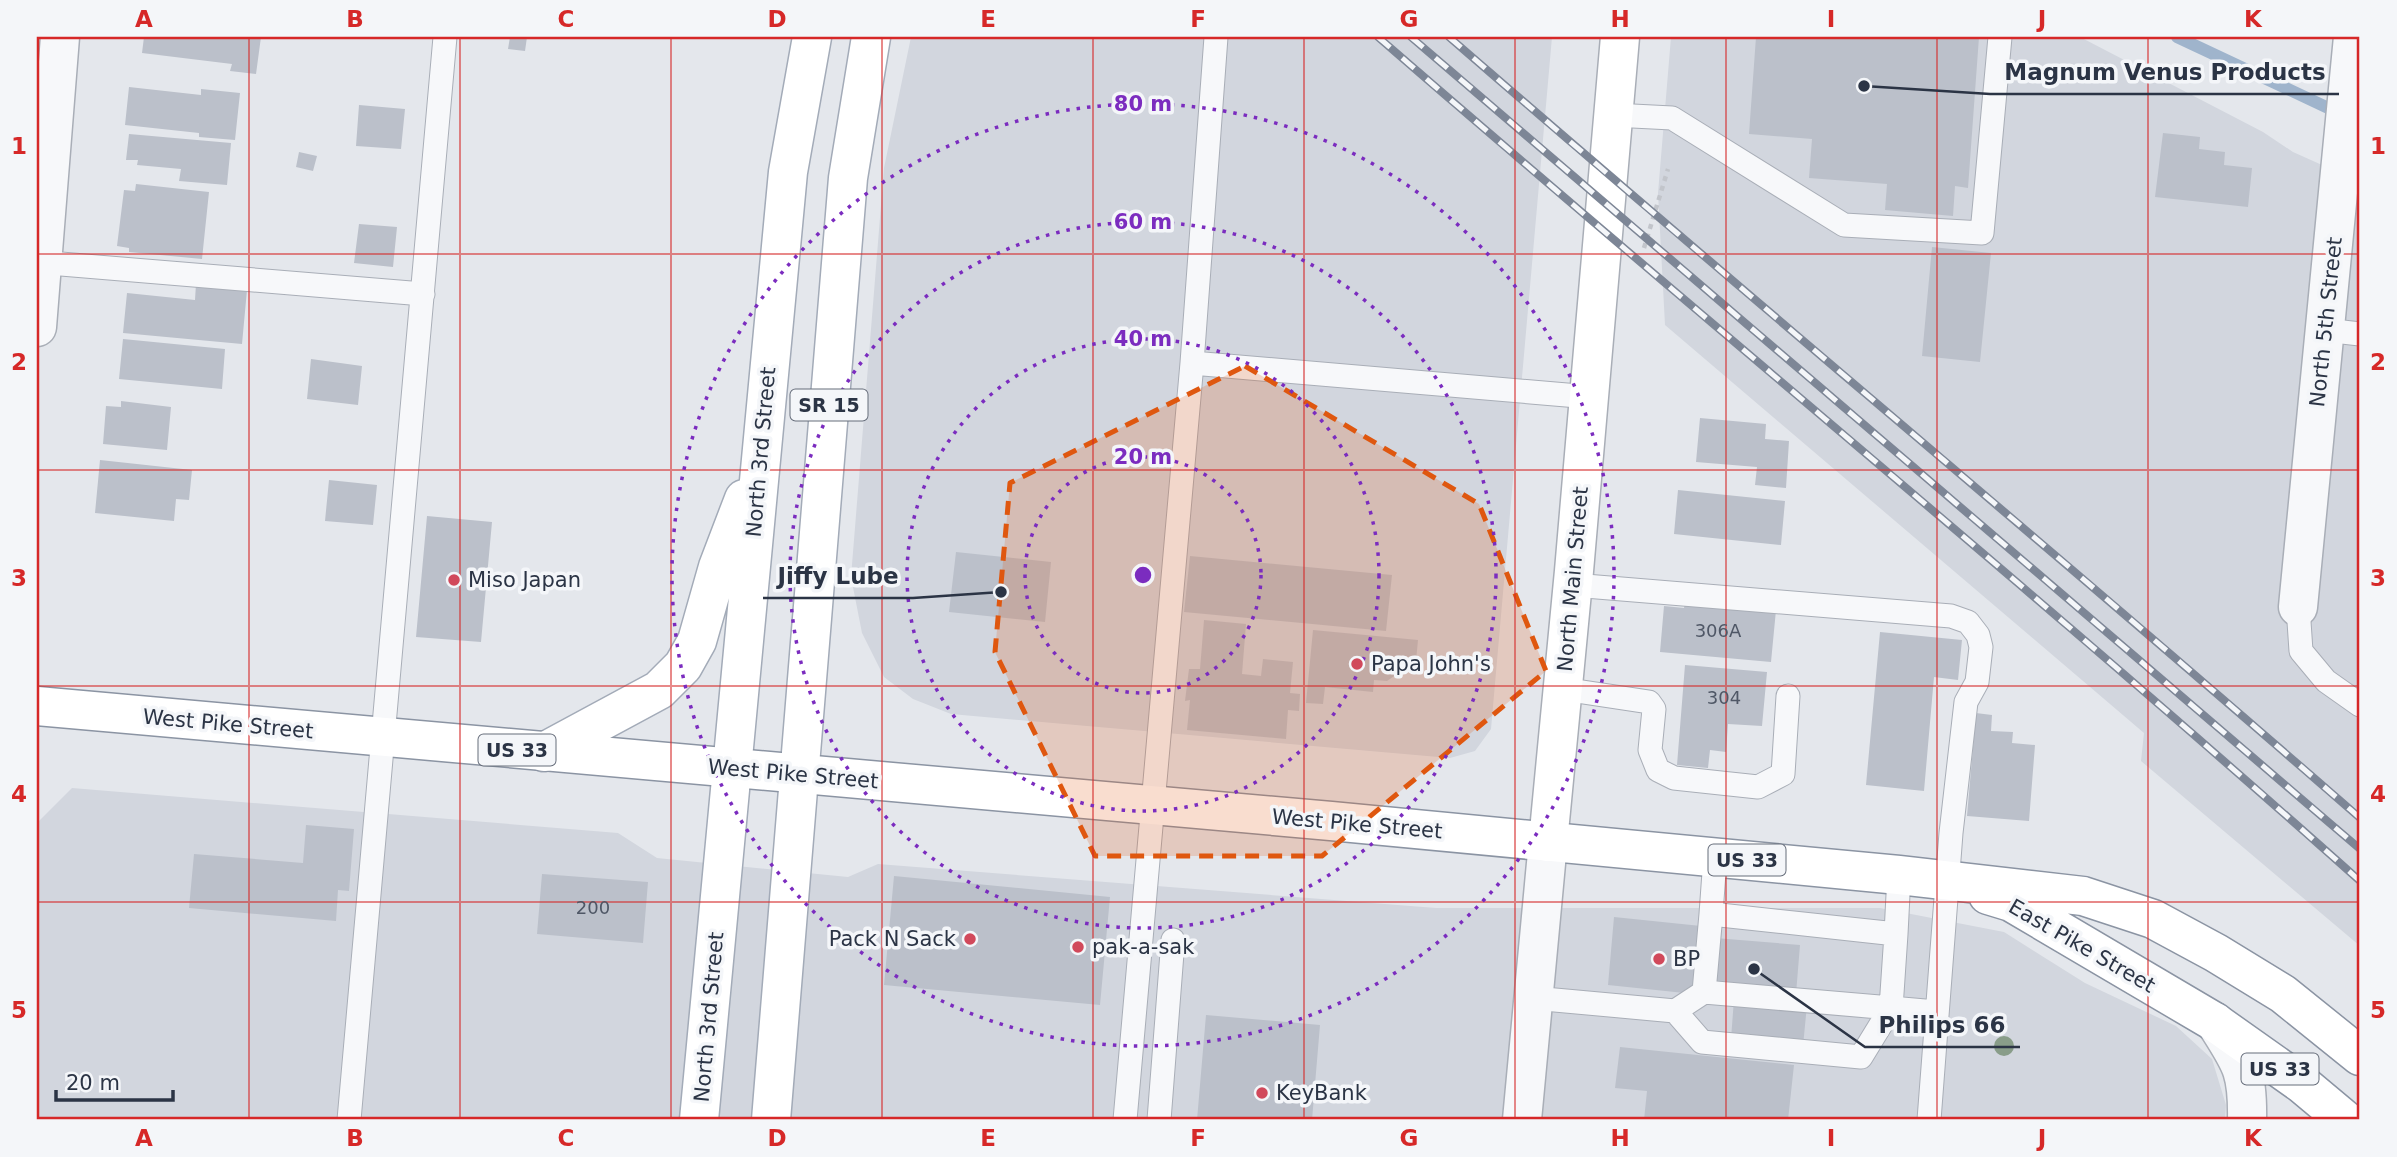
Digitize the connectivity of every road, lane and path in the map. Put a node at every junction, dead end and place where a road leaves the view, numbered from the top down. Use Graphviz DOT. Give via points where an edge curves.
graph roads {
  1 [pos="60,37"];
  2 [pos="445,37"];
  3 [pos="812,37"];
  4 [pos="871,37"];
  5 [pos="1216,37"];
  6 [pos="1620,37"];
  7 [pos="2000,37"];
  8 [pos="2351,55"];
  9 [pos="1613,116"];
  10 [pos="1668,169"];
  11 [pos="1643,250"];
  12 [pos="40,263"];
  13 [pos="423,294"];
  14 [pos="37,327"];
  15 [pos="2343,332"];
  16 [pos="1192,363"];
  17 [pos="1590,397"];
  18 [pos="761,454"];
  19 [pos="1573,585"];
  20 [pos="2298,607"];
  21 [pos="1563,689"];
  22 [pos="1788,696"];
  23 [pos="2360,705"];
  24 [pos="37,706"];
  25 [pos="384,737"];
  26 [pos="544,752"];
  27 [pos="731,769"];
  28 [pos="799,774"];
  29 [pos="1153,806"];
  30 [pos="1548,842"];
  31 [pos="1715,858"];
  32 [pos="1899,875"];
  33 [pos="1946,880"];
  34 [pos="1711,914"];
  35 [pos="1896,934"];
  36 [pos="1173,940"];
  37 [pos="1704,992"];
  38 [pos="1533,998"];
  39 [pos="1891,1008"];
  40 [pos="1675,1011"];
  41 [pos="1936,1012"];
  42 [pos="2213,1020"];
  43 [pos="2360,1056"];
  44 [pos="348,1120"];
  45 [pos="699,1120"];
  46 [pos="771,1120"];
  47 [pos="1125,1120"];
  48 [pos="1159,1120"];
  49 [pos="1522,1120"];
  50 [pos="1929,1120"];
  51 [pos="2247,1120"];
  52 [pos="2345,1120"];
  1 -- 12 [label="street"];
  2 -- 13 [label="lane"];
  3 -- 18 [label="main road, North 3rd Street / SR 15" via="788,172"];
  4 -- 28 [label="main road, SR 15" via="848,178"];
  5 -- 16 [label="lane"];
  6 -- 9 [label="main road, North Main Street"];
  7 -- 9 [label="lane" via="1982,233 1844,225 1672,118"];
  8 -- 15 [label="street, North 5th Street" via="2342,170"];
  9 -- 17 [label="main road, North Main Street"];
  10 -- 11 [label="path"];
  12 -- 13 [label="lane"];
  12 -- 14 [label="street"];
  13 -- 25 [label="lane"];
  15 -- 20 [label="street, North 5th Street"];
  16 -- 17 [label="lane"];
  16 -- 29 [label="lane"];
  17 -- 19 [label="main road, North Main Street"];
  18 -- 26 [label="main road" via="718,567 697,641 683,666 659,690"];
  18 -- 27 [label="main road, North 3rd Street / SR 15"];
  19 -- 21 [label="main road, North Main Street"];
  19 -- 33 [label="lane" via="1951,616 1968,622 1981,647 1978,682 1966,702"];
  20 -- 23 [label="lane" via="2301,651 2326,681"];
  21 -- 22 [label="lane" via="1649,702 1654,709 1650,750 1658,770 1674,778 1758,786 1783,774"];
  21 -- 30 [label="main road, North Main Street"];
  24 -- 25 [label="main road, West Pike Street / US 33"];
  25 -- 26 [label="main road, West Pike Street / US 33"];
  25 -- 44 [label="lane"];
  26 -- 27 [label="main road, West Pike Street / US 33"];
  27 -- 28 [label="main road, West Pike Street / US 33"];
  27 -- 45 [label="main road, North 3rd Street / SR 15"];
  28 -- 29 [label="main road, West Pike Street / US 33"];
  28 -- 46 [label="main road, SR 15"];
  29 -- 30 [label="main road, West Pike Street / US 33"];
  29 -- 47 [label="lane"];
  30 -- 31 [label="main road, East Pike Street / US 33"];
  30 -- 38 [label="street, North Main Street"];
  31 -- 32 [label="main road, East Pike Street / US 33"];
  31 -- 34 [label="lane"];
  32 -- 33 [label="main road, East Pike Street / US 33"];
  32 -- 35 [label="lane"];
  33 -- 41 [label="lane"];
  33 -- 42 [label="main road, East Pike Street / US 33" via="2011,902"];
  33 -- 43 [label="main road, East Pike Street / US 33" via="2083,896 2153,919 2283,994"];
  34 -- 35 [label="lane"];
  34 -- 37 [label="lane"];
  35 -- 39 [label="lane"];
  36 -- 48 [label="lane"];
  37 -- 39 [label="lane"];
  37 -- 40 [label="lane"];
  38 -- 40 [label="lane"];
  38 -- 49 [label="street, North Main Street"];
  39 -- 40 [label="lane" via="1861,1057 1702,1042"];
  39 -- 41 [label="lane"];
  41 -- 50 [label="lane"];
  42 -- 51 [label="street" via="2242,1064"];
  42 -- 52 [label="main road, US 33"];
}
